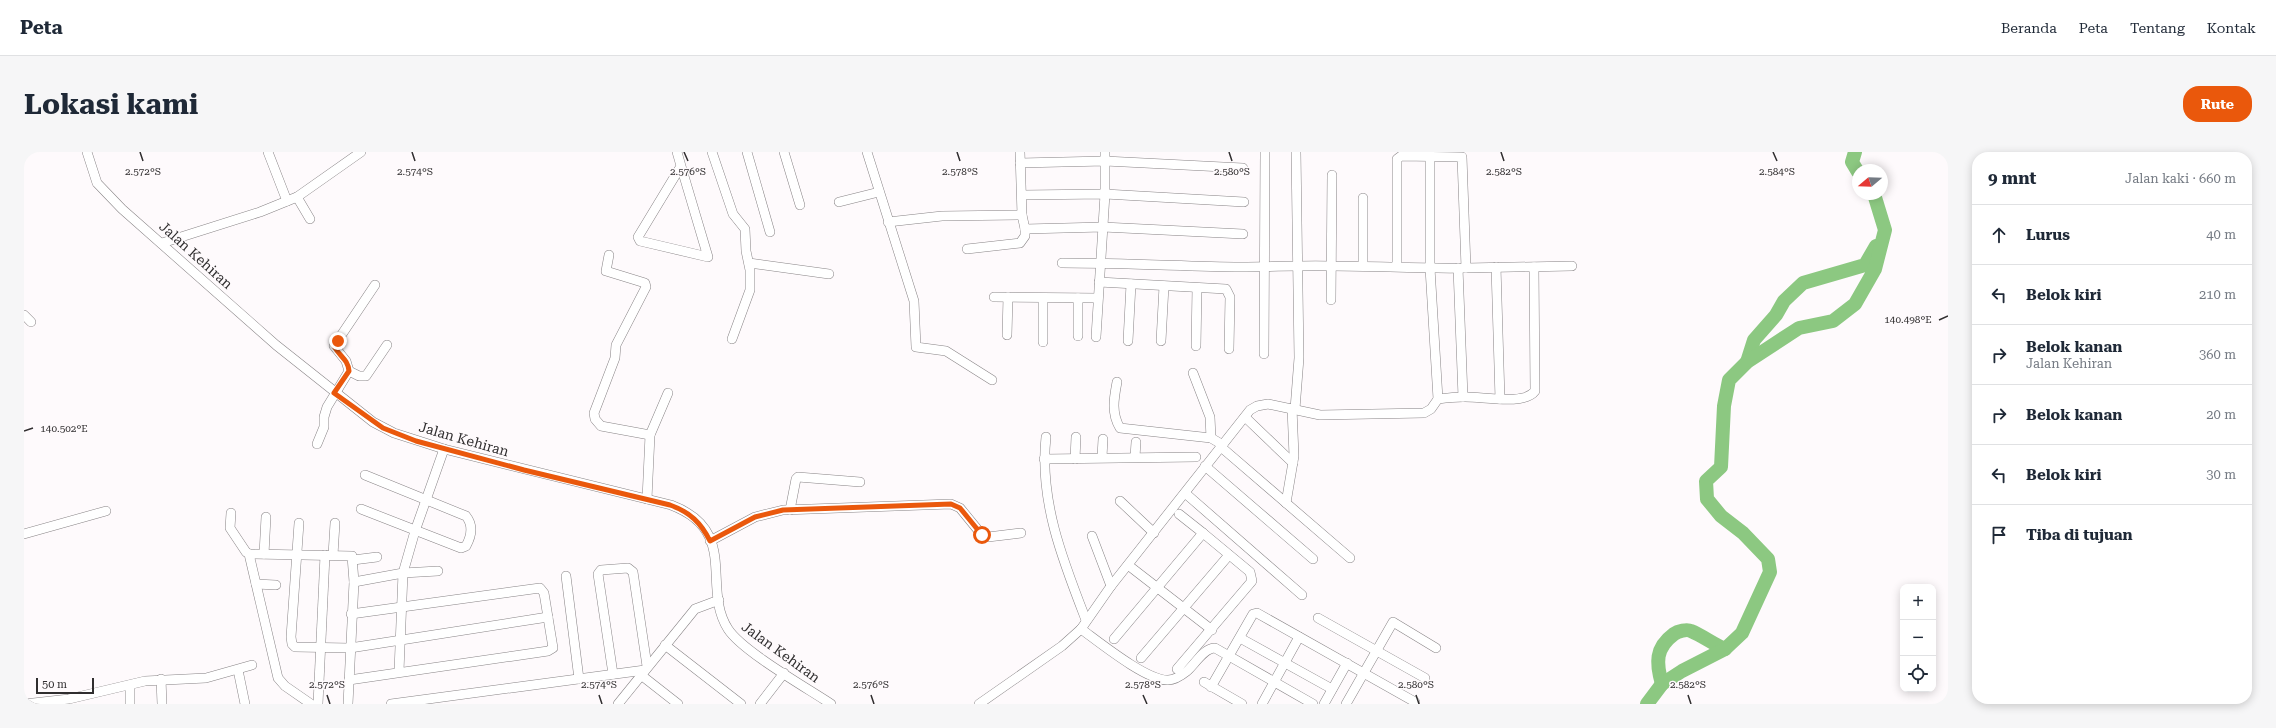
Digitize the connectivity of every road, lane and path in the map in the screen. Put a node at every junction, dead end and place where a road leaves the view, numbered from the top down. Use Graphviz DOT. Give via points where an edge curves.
graph roads {
  1 [pos="87,152"];
  2 [pos="268,152"];
  3 [pos="361,152"];
  4 [pos="677,152"];
  5 [pos="712,152"];
  6 [pos="747,152"];
  7 [pos="784,152"];
  8 [pos="867,152"];
  9 [pos="1020,152"];
  10 [pos="1265,152"];
  11 [pos="1296,152"];
  12 [pos="1105,156"];
  13 [pos="1430,157"];
  14 [pos="1020,163"];
  15 [pos="681,166"];
  16 [pos="1243,168"];
  17 [pos="1332,175"];
  18 [pos="878,192"];
  19 [pos="1105,194"];
  20 [pos="1022,195"];
  21 [pos="297,197"];
  22 [pos="1363,198"];
  23 [pos="287,201"];
  24 [pos="839,202"];
  25 [pos="1244,202"];
  26 [pos="800,205"];
  27 [pos="1022,215"];
  28 [pos="310,220"];
  29 [pos="888,222"];
  30 [pos="1103,227"];
  31 [pos="1025,229"];
  32 [pos="770,232"];
  33 [pos="1244,234"];
  34 [pos="162,243"];
  35 [pos="967,250"];
  36 [pos="609,255"];
  37 [pos="1062,262"];
  38 [pos="749,263"];
  39 [pos="1100,263"];
  40 [pos="1298,265"];
  41 [pos="1264,266"];
  42 [pos="1332,266"];
  43 [pos="1363,266"];
  44 [pos="1572,266"];
  45 [pos="1397,267"];
  46 [pos="1496,267"];
  47 [pos="1534,267"];
  48 [pos="1430,268"];
  49 [pos="1462,268"];
  50 [pos="829,274"];
  51 [pos="1099,282"];
  52 [pos="1131,284"];
  53 [pos="375,285"];
  54 [pos="1164,286"];
  55 [pos="1196,288"];
  56 [pos="994,297"];
  57 [pos="1008,298"];
  58 [pos="1043,298"];
  59 [pos="1078,298"];
  60 [pos="1098,298"];
  61 [pos="1331,300"];
  62 [pos="24,315"];
  63 [pos="31,322"];
  64 [pos="1007,335"];
  65 [pos="1078,336"];
  66 [pos="1096,337"];
  67 [pos="732,339"];
  68 [pos="1128,341"];
  69 [pos="1161,341"];
  70 [pos="1043,342"];
  71 [pos="387,345"];
  72 [pos="1196,346"];
  73 [pos="1229,349"];
  74 [pos="1264,354"];
  75 [pos="349,371"];
  76 [pos="1193,373"];
  77 [pos="992,380"];
  78 [pos="1117,382"];
  79 [pos="334,393"];
  80 [pos="668,393"];
  81 [pos="1463,397"];
  82 [pos="1438,399"];
  83 [pos="1500,399"];
  84 [pos="1294,408"];
  85 [pos="1245,417"];
  86 [pos="650,435"];
  87 [pos="1046,436"];
  88 [pos="1076,437"];
  89 [pos="1211,438"];
  90 [pos="1103,439"];
  91 [pos="1136,442"];
  92 [pos="317,444"];
  93 [pos="1222,446"];
  94 [pos="444,449"];
  95 [pos="1102,457"];
  96 [pos="1135,457"];
  97 [pos="1196,457"];
  98 [pos="1044,459"];
  99 [pos="1075,459"];
  100 [pos="1293,463"];
  101 [pos="1205,466"];
  102 [pos="366,475"];
  103 [pos="860,482"];
  104 [pos="1185,493"];
  105 [pos="426,499"];
  106 [pos="648,499"];
  107 [pos="1120,501"];
  108 [pos="1286,503"];
  109 [pos="361,509"];
  110 [pos="790,510"];
  111 [pos="106,511"];
  112 [pos="231,513"];
  113 [pos="1179,514"];
  114 [pos="266,517"];
  115 [pos="335,523"];
  116 [pos="299,524"];
  117 [pos="415,531"];
  118 [pos="1021,533"];
  119 [pos="1154,533"];
  120 [pos="1203,533"];
  121 [pos="24,534"];
  122 [pos="1092,536"];
  123 [pos="710,541"];
  124 [pos="250,554"];
  125 [pos="264,554"];
  126 [pos="296,554"];
  127 [pos="329,555"];
  128 [pos="1229,555"];
  129 [pos="376,557"];
  130 [pos="1350,558"];
  131 [pos="1313,559"];
  132 [pos="353,560"];
  133 [pos="1128,565"];
  134 [pos="438,571"];
  135 [pos="403,573"];
  136 [pos="566,576"];
  137 [pos="354,582"];
  138 [pos="256,584"];
  139 [pos="276,585"];
  140 [pos="1111,586"];
  141 [pos="1157,587"];
  142 [pos="1302,595"];
  143 [pos="719,600"];
  144 [pos="401,607"];
  145 [pos="1183,608"];
  146 [pos="351,614"];
  147 [pos="548,617"];
  148 [pos="1318,618"];
  149 [pos="1086,620"];
  150 [pos="1081,629"];
  151 [pos="1212,630"];
  152 [pos="1299,637"];
  153 [pos="1240,638"];
  154 [pos="1114,639"];
  155 [pos="400,640"];
  156 [pos="665,645"];
  157 [pos="321,647"];
  158 [pos="350,648"];
  159 [pos="1436,648"];
  160 [pos="1376,650"];
  161 [pos="1230,656"];
  162 [pos="1141,658"];
  163 [pos="1284,663"];
  164 [pos="1347,663"];
  165 [pos="252,665"];
  166 [pos="1177,669"];
  167 [pos="238,670"];
  168 [pos="644,670"];
  169 [pos="399,672"];
  170 [pos="1364,672"];
  171 [pos="784,673"];
  172 [pos="614,674"];
  173 [pos="579,678"];
  174 [pos="1425,678"];
  175 [pos="161,679"];
  176 [pos="349,680"];
  177 [pos="1273,682"];
  178 [pos="130,685"];
  179 [pos="1332,689"];
  180 [pos="95,694"];
  181 [pos="442,701"];
  182 [pos="62,702"];
  183 [pos="1415,702"];
  184 [pos="620,703"];
  185 [pos="24,704"];
  186 [pos="96,704"];
  187 [pos="130,704"];
  188 [pos="162,704"];
  189 [pos="245,704"];
  190 [pos="311,704"];
  191 [pos="318,704"];
  192 [pos="348,704"];
  193 [pos="391,704"];
  194 [pos="678,704"];
  195 [pos="741,704"];
  196 [pos="760,704"];
  197 [pos="831,704"];
  198 [pos="980,704"];
  199 [pos="1242,704"];
  200 [pos="1262,704"];
  201 [pos="1313,704"];
  202 [pos="1324,704"];
  203 [pos="1347,704"];
  1 -- 34 [label="street, Jalan Kehiran" via="97,183"];
  2 -- 23 [label="street"];
  3 -- 21 [label="street"];
  4 -- 15 [label="street"];
  5 -- 38 [label="street" via="733,214 745,229"];
  6 -- 32 [label="street"];
  7 -- 26 [label="street"];
  8 -- 18 [label="street"];
  9 -- 14 [label="street"];
  10 -- 41 [label="street"];
  11 -- 40 [label="street"];
  12 -- 14 [label="street"];
  12 -- 16 [label="street"];
  12 -- 19 [label="street"];
  13 -- 45 [label="street" via="1402,156 1397,159"];
  13 -- 48 [label="street"];
  13 -- 49 [label="street" via="1462,157"];
  14 -- 20 [label="street"];
  15 -- 15 [label="street" via="686,181 708,257 640,241 638,237"];
  17 -- 42 [label="street"];
  18 -- 24 [label="street"];
  18 -- 29 [label="street"];
  19 -- 20 [label="street"];
  19 -- 25 [label="street"];
  19 -- 30 [label="street"];
  20 -- 27 [label="street"];
  21 -- 23 [label="street"];
  21 -- 28 [label="street"];
  22 -- 43 [label="street"];
  23 -- 34 [label="street"];
  27 -- 29 [label="street" via="942,216"];
  27 -- 31 [label="street"];
  29 -- 77 [label="street" via="914,301 916,347 946,351"];
  30 -- 31 [label="street"];
  30 -- 33 [label="street"];
  30 -- 39 [label="street"];
  31 -- 35 [label="street" via="1025,236 1020,243"];
  34 -- 79 [label="street, Jalan Kehiran" via="241,315"];
  36 -- 86 [label="street" via="606,271 645,282 646,287 616,345 615,358 594,413 595,419 601,426"];
  37 -- 39 [label="street"];
  38 -- 50 [label="street"];
  38 -- 67 [label="street" via="750,290"];
  39 -- 41 [label="street"];
  39 -- 51 [label="street"];
  40 -- 41 [label="street"];
  40 -- 42 [label="street"];
  40 -- 84 [label="street" via="1299,358"];
  41 -- 74 [label="street"];
  42 -- 43 [label="street"];
  42 -- 61 [label="street"];
  43 -- 45 [label="street"];
  44 -- 47 [label="street"];
  45 -- 48 [label="street"];
  46 -- 47 [label="street"];
  46 -- 49 [label="street"];
  46 -- 83 [label="street"];
  47 -- 83 [label="street" via="1535,391 1532,395 1520,399"];
  48 -- 49 [label="street"];
  48 -- 82 [label="street"];
  49 -- 81 [label="street"];
  51 -- 52 [label="street"];
  51 -- 60 [label="street"];
  52 -- 54 [label="street"];
  52 -- 68 [label="street"];
  53 -- 75 [label="street" via="334,346 346,361"];
  54 -- 55 [label="street"];
  54 -- 69 [label="street"];
  55 -- 72 [label="street"];
  55 -- 73 [label="street" via="1226,289 1230,297"];
  56 -- 57 [label="street"];
  57 -- 58 [label="street"];
  57 -- 64 [label="street"];
  58 -- 59 [label="street"];
  58 -- 70 [label="street"];
  59 -- 60 [label="street"];
  59 -- 65 [label="street"];
  60 -- 66 [label="street"];
  62 -- 63 [label="street"];
  71 -- 75 [label="street" via="366,376"];
  75 -- 79 [label="street"];
  76 -- 89 [label="street" via="1210,417"];
  78 -- 89 [label="street" via="1113,401 1116,421 1120,428"];
  79 -- 92 [label="street"];
  79 -- 94 [label="street, Jalan Kehiran" via="383,428"];
  80 -- 86 [label="street"];
  81 -- 82 [label="street"];
  81 -- 83 [label="street"];
  82 -- 84 [label="street" via="1431,409 1424,413 1320,415 1308,414"];
  84 -- 85 [label="street" via="1268,404 1257,406"];
  84 -- 100 [label="street"];
  85 -- 93 [label="street"];
  85 -- 100 [label="street"];
  86 -- 106 [label="street"];
  87 -- 98 [label="street"];
  88 -- 99 [label="street"];
  89 -- 93 [label="street"];
  90 -- 95 [label="street"];
  91 -- 96 [label="street"];
  93 -- 101 [label="street"];
  93 -- 108 [label="street"];
  94 -- 105 [label="street"];
  94 -- 106 [label="street, Jalan Kehiran"];
  95 -- 96 [label="street"];
  95 -- 99 [label="street"];
  96 -- 97 [label="street"];
  98 -- 99 [label="street"];
  98 -- 149 [label="street" via="1044,477 1055,533"];
  100 -- 108 [label="street"];
  101 -- 104 [label="street"];
  101 -- 131 [label="street"];
  102 -- 105 [label="street"];
  103 -- 110 [label="street" via="798,477"];
  104 -- 119 [label="street"];
  104 -- 142 [label="street"];
  105 -- 117 [label="street"];
  105 -- 117 [label="street" via="466,516 471,530 470,538 466,546 461,548"];
  106 -- 123 [label="street, Jalan Kehiran" via="689,513"];
  107 -- 119 [label="street"];
  108 -- 130 [label="street"];
  109 -- 117 [label="street"];
  110 -- 118 [label="street" via="951,504 960,508 982,535 988,537"];
  110 -- 123 [label="street" via="769,512 755,517"];
  111 -- 121 [label="street"];
  112 -- 124 [label="street" via="230,528"];
  113 -- 120 [label="street"];
  114 -- 125 [label="street"];
  115 -- 127 [label="street"];
  116 -- 126 [label="street"];
  117 -- 135 [label="street"];
  119 -- 133 [label="street"];
  120 -- 128 [label="street"];
  120 -- 141 [label="street"];
  122 -- 140 [label="street"];
  123 -- 143 [label="street, Jalan Kehiran" via="716,560"];
  124 -- 125 [label="street"];
  124 -- 138 [label="street"];
  125 -- 126 [label="street"];
  126 -- 127 [label="street"];
  126 -- 157 [label="street" via="292,644 295,647"];
  127 -- 132 [label="street" via="351,555"];
  127 -- 157 [label="street"];
  128 -- 145 [label="street"];
  128 -- 151 [label="street" via="1250,572 1252,581"];
  129 -- 132 [label="street"];
  132 -- 137 [label="street"];
  133 -- 140 [label="street"];
  133 -- 141 [label="street"];
  134 -- 135 [label="street"];
  135 -- 137 [label="street"];
  135 -- 144 [label="street"];
  136 -- 173 [label="street"];
  137 -- 146 [label="street"];
  138 -- 139 [label="street"];
  138 -- 190 [label="street" via="278,678"];
  140 -- 149 [label="street"];
  141 -- 145 [label="street"];
  141 -- 154 [label="street"];
  143 -- 156 [label="street" via="695,609"];
  143 -- 171 [label="street, Jalan Kehiran" via="727,629"];
  144 -- 146 [label="street"];
  144 -- 147 [label="street" via="540,588 544,593"];
  144 -- 155 [label="street"];
  145 -- 151 [label="street"];
  145 -- 162 [label="street"];
  146 -- 158 [label="street"];
  147 -- 155 [label="street"];
  147 -- 169 [label="street" via="553,648 548,651"];
  148 -- 160 [label="street"];
  149 -- 150 [label="street"];
  150 -- 161 [label="street" via="1144,672 1166,680 1174,679 1187,671 1209,649 1215,648"];
  150 -- 198 [label="street" via="1062,646"];
  151 -- 166 [label="street"];
  152 -- 153 [label="street" via="1257,613 1253,614"];
  152 -- 163 [label="street"];
  152 -- 164 [label="street"];
  153 -- 161 [label="street"];
  153 -- 163 [label="street"];
  155 -- 158 [label="street"];
  155 -- 169 [label="street"];
  156 -- 168 [label="street"];
  156 -- 195 [label="street"];
  157 -- 158 [label="street"];
  157 -- 191 [label="street"];
  158 -- 176 [label="street"];
  159 -- 160 [label="street" via="1393,622"];
  160 -- 170 [label="street"];
  160 -- 174 [label="street"];
  161 -- 177 [label="street"];
  161 -- 199 [label="street" via="1208,684"];
  163 -- 177 [label="street"];
  163 -- 179 [label="street"];
  164 -- 170 [label="street"];
  164 -- 179 [label="street"];
  165 -- 167 [label="street"];
  167 -- 175 [label="street" via="196,680"];
  167 -- 189 [label="street"];
  168 -- 172 [label="street"];
  168 -- 172 [label="street" via="633,572 628,568 602,570 598,574"];
  168 -- 184 [label="street"];
  168 -- 194 [label="street"];
  169 -- 176 [label="street"];
  170 -- 183 [label="street"];
  170 -- 203 [label="street"];
  171 -- 196 [label="street"];
  171 -- 197 [label="street, Jalan Kehiran"];
  172 -- 173 [label="street"];
  173 -- 181 [label="street"];
  175 -- 178 [label="street"];
  175 -- 188 [label="street"];
  176 -- 192 [label="street"];
  177 -- 200 [label="street"];
  177 -- 201 [label="street"];
  178 -- 180 [label="street"];
  178 -- 187 [label="street"];
  179 -- 202 [label="street"];
  180 -- 182 [label="street"];
  180 -- 186 [label="street"];
  181 -- 193 [label="street"];
  182 -- 185 [label="street"];
}
